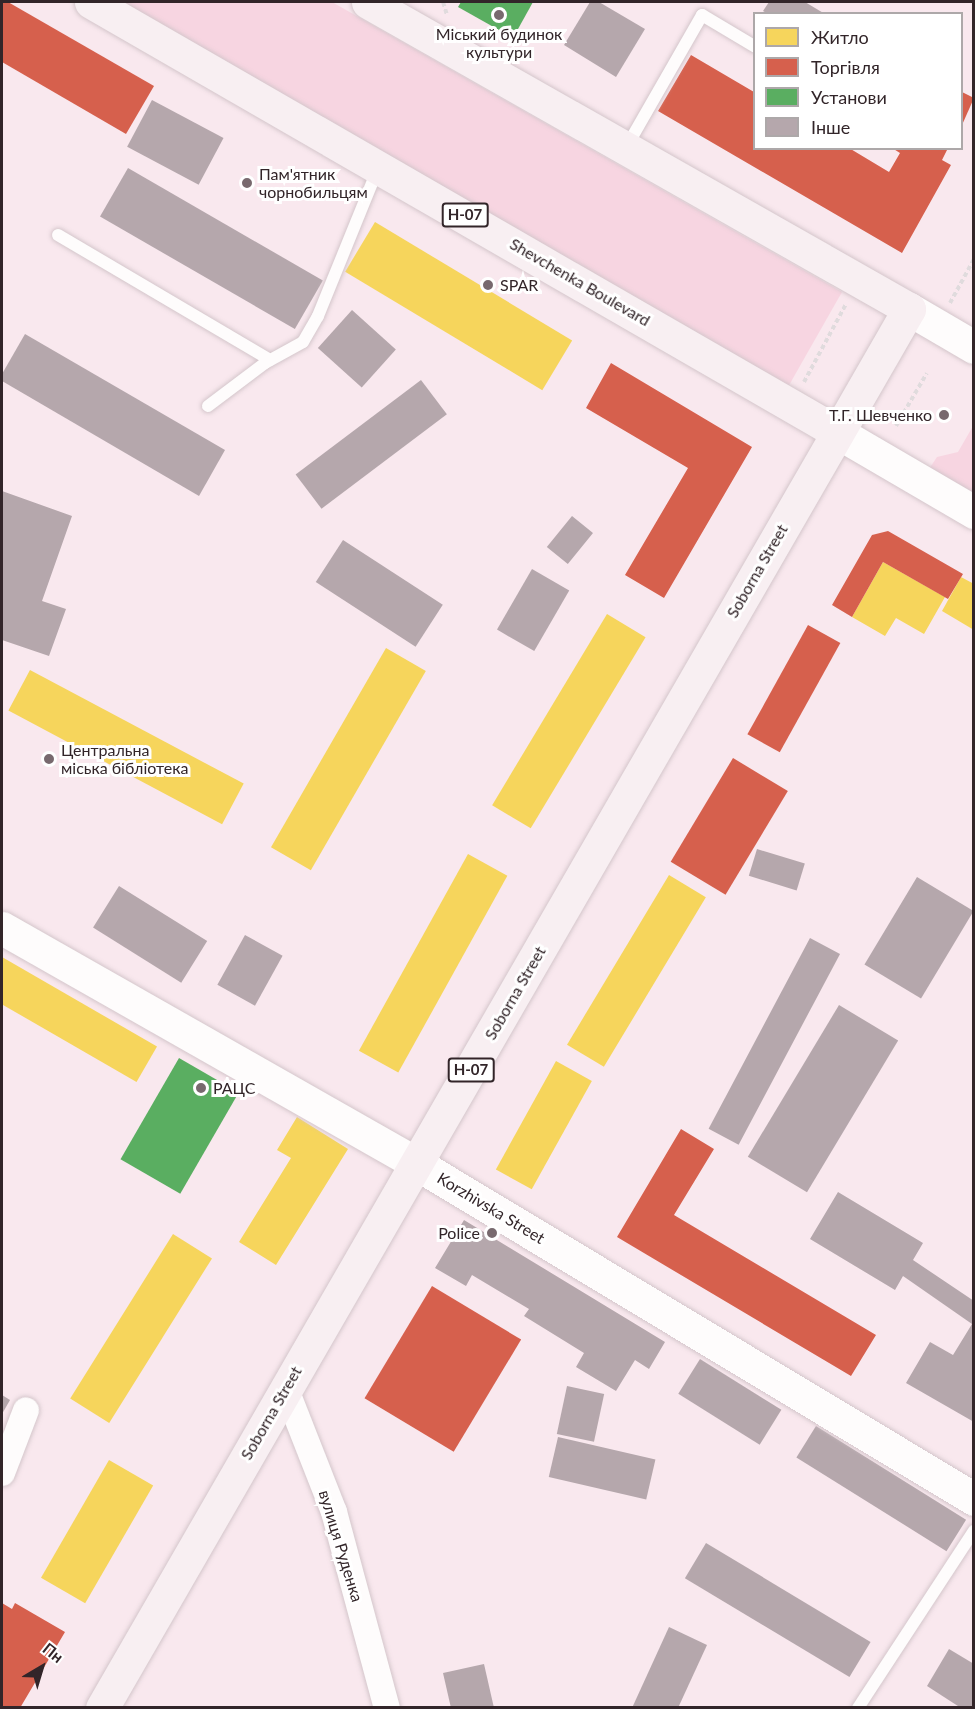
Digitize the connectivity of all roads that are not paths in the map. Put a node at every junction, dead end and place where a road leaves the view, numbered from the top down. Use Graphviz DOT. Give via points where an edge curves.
graph roads {
  1 [pos="91,2"];
  2 [pos="368,2"];
  3 [pos="753,45"];
  4 [pos="627,146"];
  5 [pos="379,165"];
  6 [pos="58,235"];
  7 [pos="909,309"];
  8 [pos="974,347"];
  9 [pos="270,360"];
  10 [pos="208,406"];
  11 [pos="837,432"];
  12 [pos="974,512"];
  13 [pos="2,928"];
  14 [pos="417,1164"];
  15 [pos="285,1387"];
  16 [pos="26,1410"];
  17 [pos="2,1473"];
  18 [pos="974,1499"];
  19 [pos="974,1531"];
  20 [pos="102,1707"];
  21 [pos="387,1707"];
  22 [pos="858,1707"];
  1 -- 5 [label="main road, Shevchenka Boulevard / Н-07"];
  2 -- 4 [label="main road"];
  3 -- 4 [label="lane" via="702,15"];
  4 -- 7 [label="main road"];
  5 -- 9 [label="lane" via="318,316 303,342"];
  5 -- 11 [label="main road, Shevchenka Boulevard / Н-07"];
  6 -- 9 [label="lane"];
  7 -- 8 [label="street"];
  7 -- 11 [label="main road, Soborna Street / Н-07"];
  9 -- 10 [label="lane"];
  11 -- 12 [label="street, Shevchenka Boulevard"];
  11 -- 14 [label="main road, Soborna Street / Н-07"];
  13 -- 14 [label="street, Korzhivska Street"];
  14 -- 15 [label="main road, Soborna Street / Н-07"];
  14 -- 18 [label="street, Korzhivska Street"];
  15 -- 20 [label="main road, Soborna Street / Н-07"];
  15 -- 21 [label="street, вулиця Руденка" via="334,1512"];
  16 -- 17 [label="street"];
  19 -- 22 [label="lane"];
}
